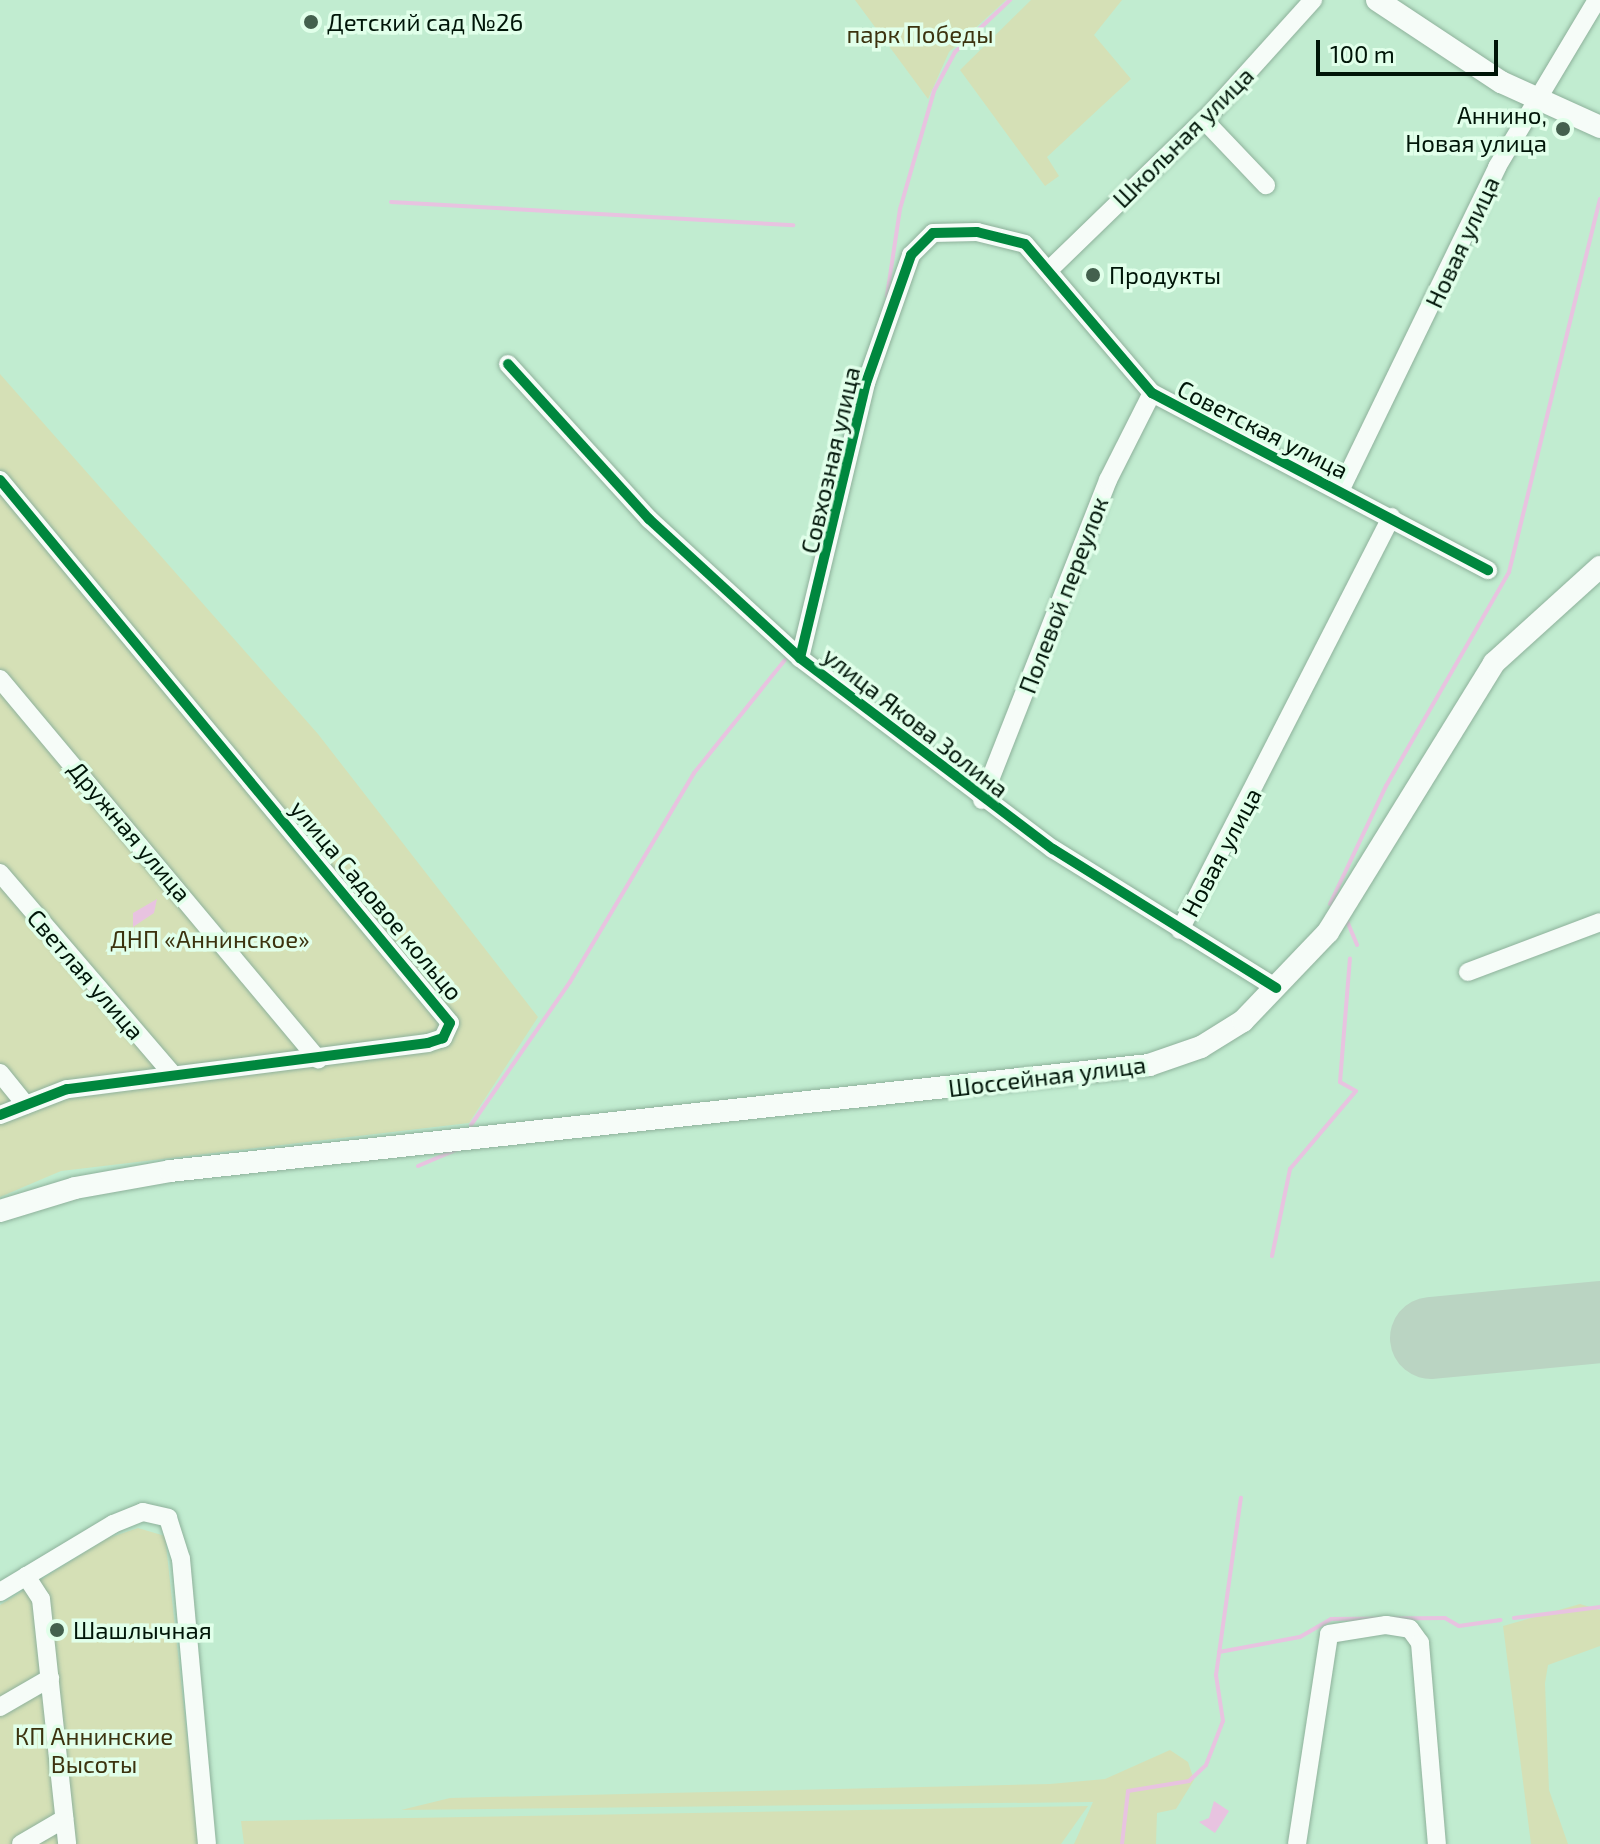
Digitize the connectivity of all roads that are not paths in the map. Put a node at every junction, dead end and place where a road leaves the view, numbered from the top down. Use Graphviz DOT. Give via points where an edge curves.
graph roads {
  1 [pos="1313,0"];
  2 [pos="1377,0"];
  3 [pos="1597,0"];
  4 [pos="1538,102"];
  5 [pos="1204,120"];
  6 [pos="1600,127"];
  7 [pos="1266,185"];
  8 [pos="1025,244"];
  9 [pos="1049,270"];
  10 [pos="508,364"];
  11 [pos="1152,393"];
  12 [pos="0,480"];
  13 [pos="1340,491"];
  14 [pos="1391,517"];
  15 [pos="1600,567"];
  16 [pos="1488,570"];
  17 [pos="800,658"];
  18 [pos="0,679"];
  19 [pos="982,800"];
  20 [pos="0,873"];
  21 [pos="1600,922"];
  22 [pos="1180,930"];
  23 [pos="1468,972"];
  24 [pos="1276,988"];
  25 [pos="318,1059"];
  26 [pos="0,1073"];
  27 [pos="173,1075"];
  28 [pos="26,1105"];
  29 [pos="0,1115"];
  30 [pos="0,1211"];
  31 [pos="26,1576"];
  32 [pos="0,1592"];
  33 [pos="50,1678"];
  34 [pos="0,1707"];
  35 [pos="64,1819"];
  36 [pos="21,1844"];
  37 [pos="67,1844"];
  38 [pos="207,1844"];
  39 [pos="1297,1844"];
  40 [pos="1437,1844"];
  1 -- 5 [label="street, Школьная улица"];
  2 -- 4 [label="main road"];
  3 -- 4 [label="street, Новая улица"];
  4 -- 6 [label="main road"];
  4 -- 13 [label="street, Новая улица" via="1497,167"];
  5 -- 7 [label="street"];
  5 -- 9 [label="street, Школьная улица"];
  8 -- 9 [label="street, Советская улица"];
  8 -- 17 [label="street, Совхозная улица" via="953,231 933,233 911,255 866,383"];
  9 -- 11 [label="street, Советская улица"];
  10 -- 17 [label="street, улица Якова Золина" via="649,519"];
  11 -- 13 [label="street, Советская улица"];
  11 -- 19 [label="street, Полевой переулок" via="1108,480"];
  12 -- 25 [label="street, улица Садовое кольцо" via="450,1023 435,1042"];
  13 -- 14 [label="street, Советская улица"];
  14 -- 16 [label="street, Советская улица"];
  14 -- 22 [label="street, Новая улица"];
  15 -- 24 [label="main road, Шоссейная улица" via="1494,663 1362,886"];
  17 -- 19 [label="street, улица Якова Золина"];
  18 -- 25 [label="street, Дружная улица"];
  19 -- 22 [label="street, улица Якова Золина"];
  20 -- 27 [label="street, Светлая улица"];
  21 -- 23 [label="street"];
  22 -- 24 [label="street, улица Якова Золина"];
  24 -- 30 [label="main road, Шоссейная улица" via="1201,1047 1149,1065 170,1171 75,1188"];
  25 -- 27 [label="street, улица Садовое кольцо"];
  26 -- 28 [label="street"];
  27 -- 28 [label="street, улица Садовое кольцо" via="67,1089"];
  28 -- 29 [label="street, улица Садовое кольцо"];
  31 -- 32 [label="street"];
  31 -- 33 [label="street" via="41,1599"];
  31 -- 38 [label="street" via="113,1524 143,1512 168,1518 181,1559"];
  33 -- 34 [label="street"];
  33 -- 35 [label="street"];
  35 -- 36 [label="street"];
  35 -- 37 [label="street"];
  39 -- 40 [label="street" via="1329,1634 1386,1625 1410,1629 1420,1643"];
}
